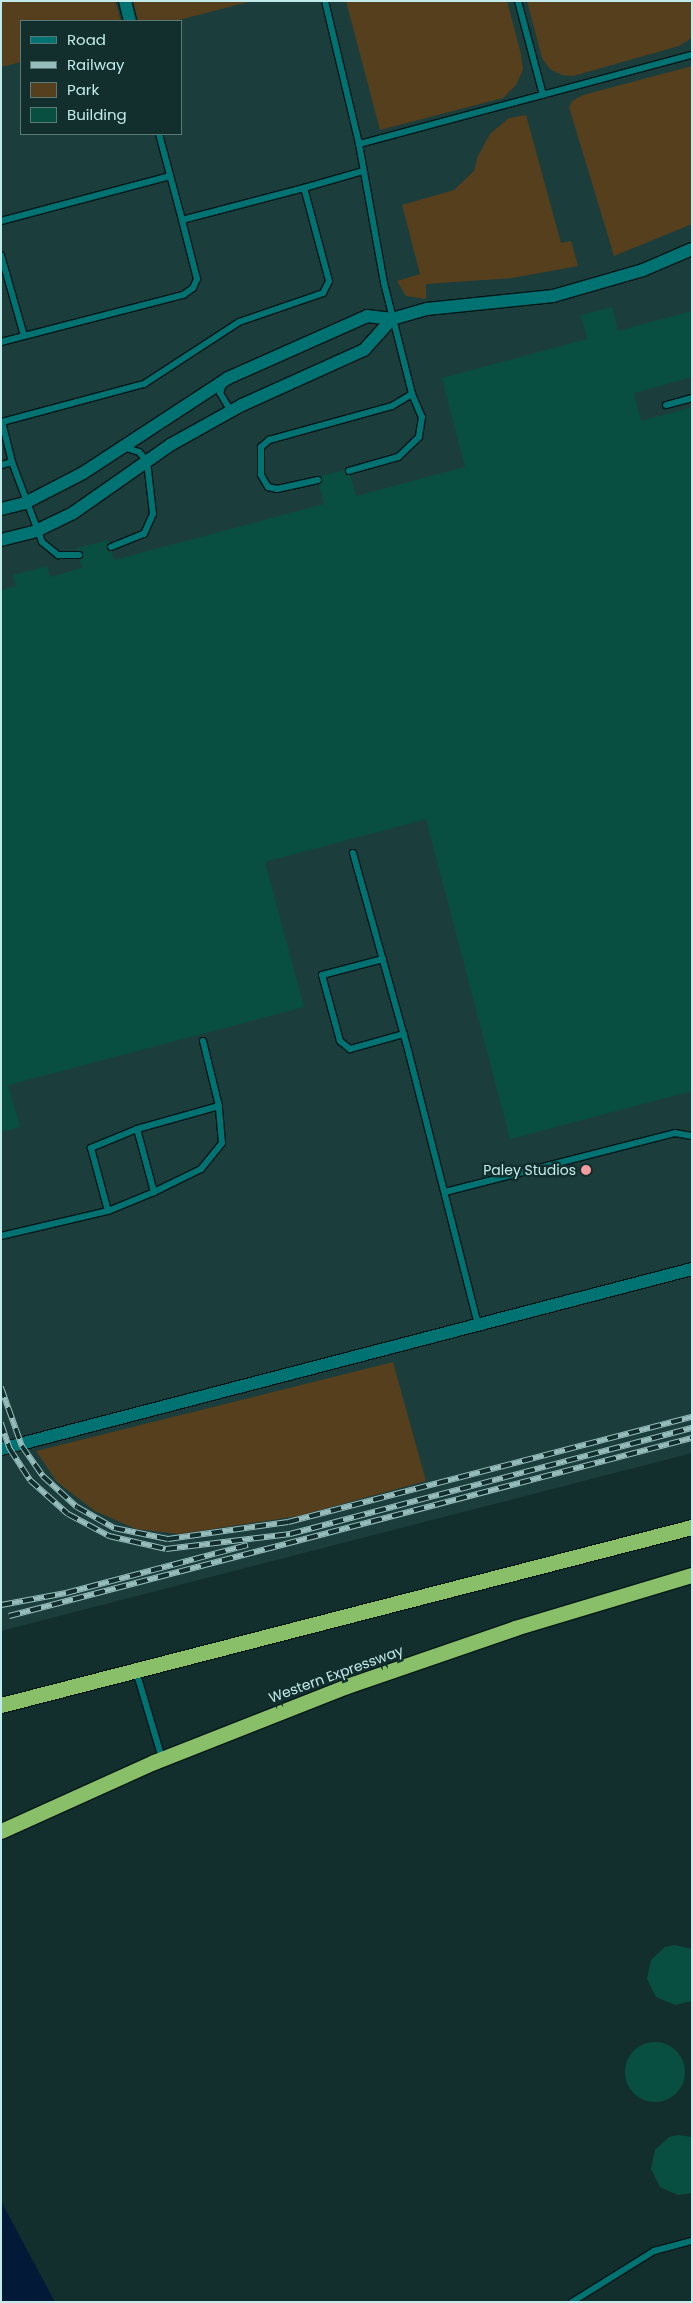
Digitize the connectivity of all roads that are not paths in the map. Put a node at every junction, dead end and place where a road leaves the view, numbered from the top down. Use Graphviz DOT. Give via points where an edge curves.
graph roads {
  1 [pos="125,1"];
  2 [pos="325,1"];
  3 [pos="518,1"];
  4 [pos="130,20"];
  5 [pos="692,55"];
  6 [pos="543,96"];
  7 [pos="159,135"];
  8 [pos="359,144"];
  9 [pos="363,171"];
  10 [pos="170,176"];
  11 [pos="304,188"];
  12 [pos="182,220"];
  13 [pos="1,221"];
  14 [pos="692,249"];
  15 [pos="1,255"];
  16 [pos="392,318"];
  17 [pos="24,336"];
  18 [pos="1,342"];
  19 [pos="224,380"];
  20 [pos="412,394"];
  21 [pos="692,398"];
  22 [pos="666,405"];
  23 [pos="231,411"];
  24 [pos="1,422"];
  25 [pos="123,447"];
  26 [pos="147,460"];
  27 [pos="12,462"];
  28 [pos="1,465"];
  29 [pos="349,472"];
  30 [pos="318,480"];
  31 [pos="25,502"];
  32 [pos="1,509"];
  33 [pos="36,531"];
  34 [pos="1,541"];
  35 [pos="111,547"];
  36 [pos="79,555"];
  37 [pos="353,853"];
  38 [pos="383,959"];
  39 [pos="404,1034"];
  40 [pos="203,1041"];
  41 [pos="219,1106"];
  42 [pos="137,1128"];
  43 [pos="692,1136"];
  44 [pos="154,1192"];
  45 [pos="445,1192"];
  46 [pos="108,1211"];
  47 [pos="1,1236"];
  48 [pos="692,1269"];
  49 [pos="478,1325"];
  50 [pos="1,1450"];
  51 [pos="692,1527"];
  52 [pos="692,1575"];
  53 [pos="136,1670"];
  54 [pos="1,1705"];
  55 [pos="162,1759"];
  56 [pos="1,1830"];
  57 [pos="692,2241"];
  58 [pos="572,2302"];
  1 -- 4 [label="street"];
  2 -- 8 [label="lane"];
  3 -- 6 [label="lane"];
  5 -- 6 [label="lane"];
  6 -- 8 [label="lane"];
  7 -- 10 [label="lane"];
  8 -- 9 [label="lane"];
  9 -- 11 [label="lane"];
  9 -- 16 [label="lane"];
  10 -- 12 [label="lane"];
  10 -- 13 [label="lane"];
  11 -- 12 [label="lane"];
  11 -- 24 [label="lane" via="329,281 323,293 239,322 144,384"];
  12 -- 17 [label="lane" via="198,279 193,288 183,295"];
  14 -- 16 [label="street" via="643,270 553,296 427,309"];
  15 -- 17 [label="lane"];
  16 -- 19 [label="street" via="367,316"];
  16 -- 20 [label="lane"];
  16 -- 23 [label="street" via="364,350"];
  17 -- 18 [label="lane"];
  19 -- 23 [label="lane" via="220,393"];
  19 -- 25 [label="street"];
  20 -- 29 [label="lane" via="422,417 419,437 398,457"];
  20 -- 30 [label="lane" via="392,406 269,440 261,447 261,475 268,487 277,489"];
  21 -- 22 [label="lane"];
  23 -- 26 [label="street"];
  24 -- 27 [label="lane"];
  25 -- 26 [label="lane" via="139,452"];
  25 -- 31 [label="street" via="83,473"];
  26 -- 33 [label="street" via="107,492"];
  26 -- 35 [label="lane" via="153,514 150,524 144,534 134,540"];
  27 -- 28 [label="lane"];
  27 -- 31 [label="lane"];
  31 -- 32 [label="street"];
  31 -- 33 [label="lane"];
  33 -- 34 [label="street"];
  33 -- 36 [label="lane" via="42,542 58,555"];
  37 -- 38 [label="lane"];
  38 -- 39 [label="lane"];
  38 -- 39 [label="lane" via="322,975 340,1040 350,1049"];
  39 -- 45 [label="lane"];
  40 -- 41 [label="lane"];
  41 -- 42 [label="lane"];
  41 -- 44 [label="lane" via="222,1143 201,1169"];
  42 -- 44 [label="lane"];
  42 -- 46 [label="lane" via="91,1148"];
  43 -- 45 [label="lane" via="675,1134"];
  44 -- 46 [label="lane"];
  45 -- 49 [label="lane"];
  46 -- 47 [label="lane"];
  48 -- 49 [label="street"];
  49 -- 50 [label="street"];
  51 -- 53 [label="highway"];
  52 -- 55 [label="highway, Western Expressway" via="571,1610 403,1666"];
  53 -- 54 [label="highway"];
  53 -- 55 [label="lane"];
  55 -- 56 [label="highway, Western Expressway"];
  57 -- 58 [label="lane" via="654,2251"];
}
